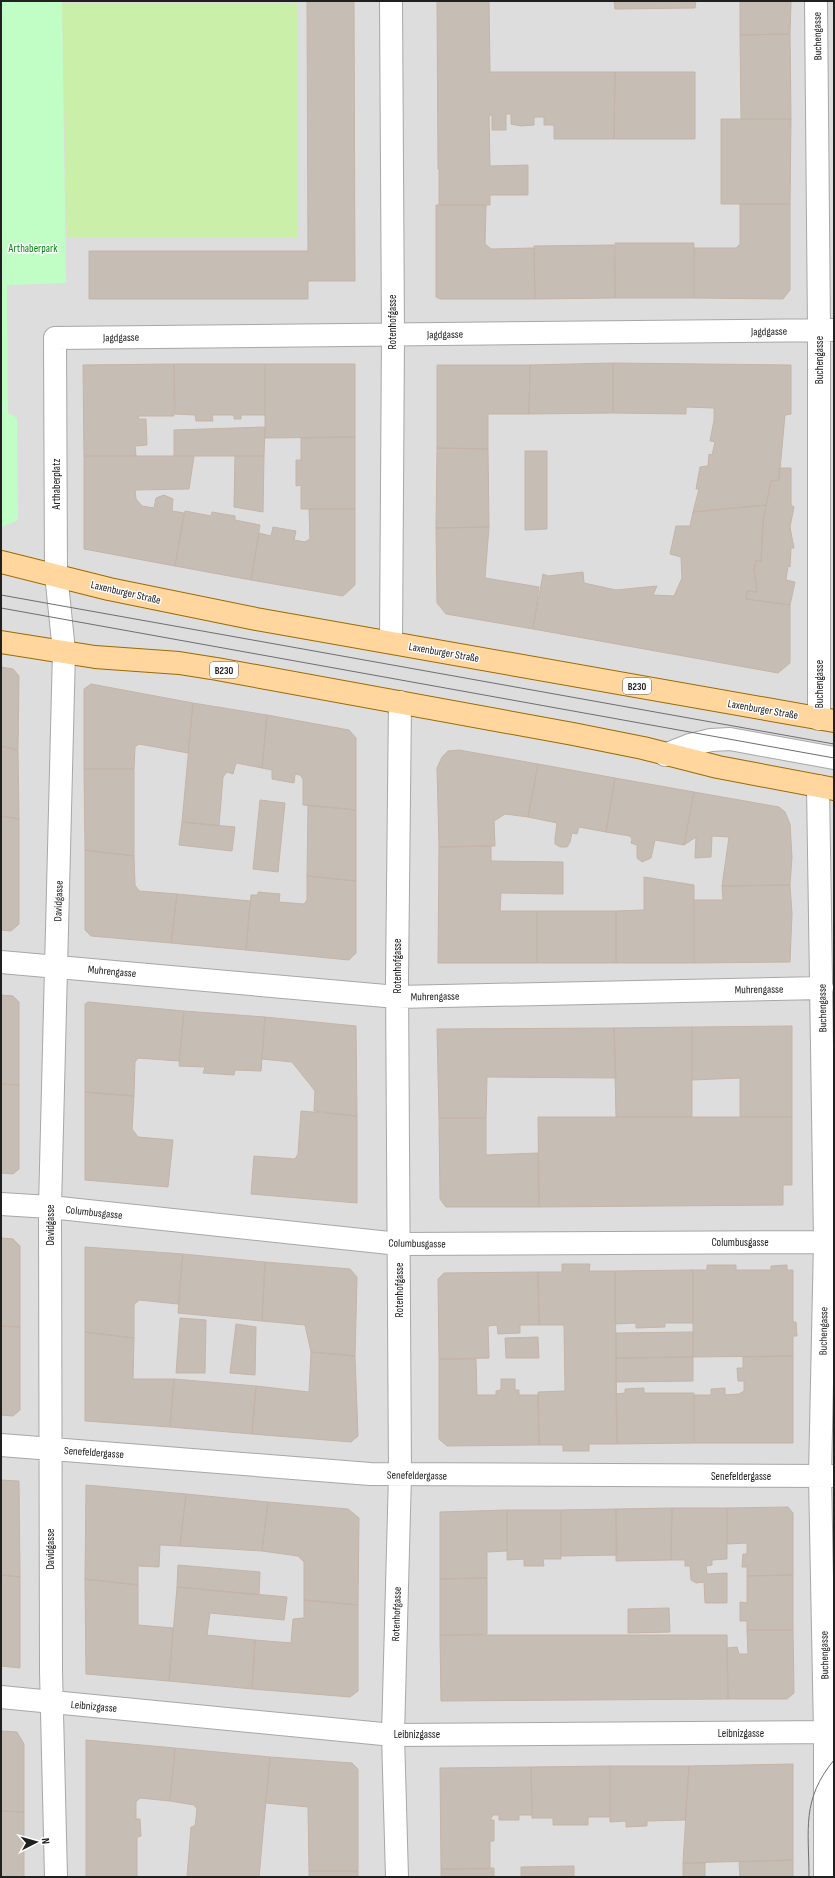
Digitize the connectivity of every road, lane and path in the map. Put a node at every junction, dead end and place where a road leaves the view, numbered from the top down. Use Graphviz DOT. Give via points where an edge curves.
graph roads {
  1 [pos="391,1"];
  2 [pos="816,1"];
  3 [pos="827,330"];
  4 [pos="393,334"];
  5 [pos="55,338"];
  6 [pos="1,562"];
  7 [pos="56,574"];
  8 [pos="1,642"];
  9 [pos="390,642"];
  10 [pos="64,652"];
  11 [pos="400,702"];
  12 [pos="827,720"];
  13 [pos="665,755"];
  14 [pos="834,758"];
  15 [pos="826,787"];
  16 [pos="1,962"];
  17 [pos="56,967"];
  18 [pos="822,988"];
  19 [pos="397,997"];
  20 [pos="1,1204"];
  21 [pos="50,1207"];
  22 [pos="830,1242"];
  23 [pos="399,1244"];
  24 [pos="1,1445"];
  25 [pos="50,1448"];
  26 [pos="400,1475"];
  27 [pos="827,1476"];
  28 [pos="1,1697"];
  29 [pos="51,1702"];
  30 [pos="830,1732"];
  31 [pos="393,1735"];
  32 [pos="398,1875"];
  33 [pos="56,1877"];
  34 [pos="825,1877"];
  1 -- 4 [label="street, Rotenhofgasse"];
  2 -- 3 [label="street, Buchengasse"];
  3 -- 4 [label="street, Jagdgasse"];
  3 -- 12 [label="street, Buchengasse"];
  4 -- 5 [label="street, Jagdgasse"];
  4 -- 9 [label="street, Rotenhofgasse"];
  5 -- 7 [label="street, Arthaberplatz"];
  6 -- 7 [label="main road, B230"];
  7 -- 9 [label="main road, Laxenburger Straße / B230" via="96,586 174,603"];
  7 -- 10 [label="street, Davidgasse"];
  8 -- 10 [label="main road, B230"];
  9 -- 12 [label="main road, Laxenburger Straße / B230"];
  10 -- 11 [label="main road, B230" via="95,657 179,662"];
  10 -- 17 [label="street, Davidgasse"];
  11 -- 13 [label="main road, B230" via="617,742"];
  11 -- 19 [label="street, Rotenhofgasse"];
  13 -- 14 [label="street" via="710,740 730,739"];
  13 -- 15 [label="main road, B230" via="718,768"];
  15 -- 18 [label="street, Buchengasse"];
  16 -- 17 [label="street, Muhrengasse"];
  17 -- 19 [label="street, Muhrengasse"];
  17 -- 21 [label="street, Davidgasse"];
  18 -- 19 [label="street, Muhrengasse"];
  18 -- 22 [label="street, Buchengasse"];
  19 -- 23 [label="street, Rotenhofgasse"];
  20 -- 21 [label="street, Columbusgasse"];
  21 -- 23 [label="street, Columbusgasse"];
  21 -- 25 [label="street, Davidgasse"];
  22 -- 23 [label="street, Columbusgasse"];
  22 -- 27 [label="street, Buchengasse"];
  23 -- 26 [label="street, Rotenhofgasse"];
  24 -- 25 [label="street, Senefeldergasse"];
  25 -- 26 [label="street, Senefeldergasse"];
  25 -- 29 [label="street, Davidgasse"];
  26 -- 27 [label="street, Senefeldergasse"];
  26 -- 31 [label="street, Rotenhofgasse"];
  27 -- 30 [label="street, Buchengasse"];
  28 -- 29 [label="street, Leibnizgasse"];
  29 -- 31 [label="street, Leibnizgasse"];
  29 -- 33 [label="street, Davidgasse"];
  30 -- 31 [label="street, Leibnizgasse"];
  30 -- 34 [label="street, Buchengasse"];
  31 -- 32 [label="street, Rotenhofgasse"];
}
